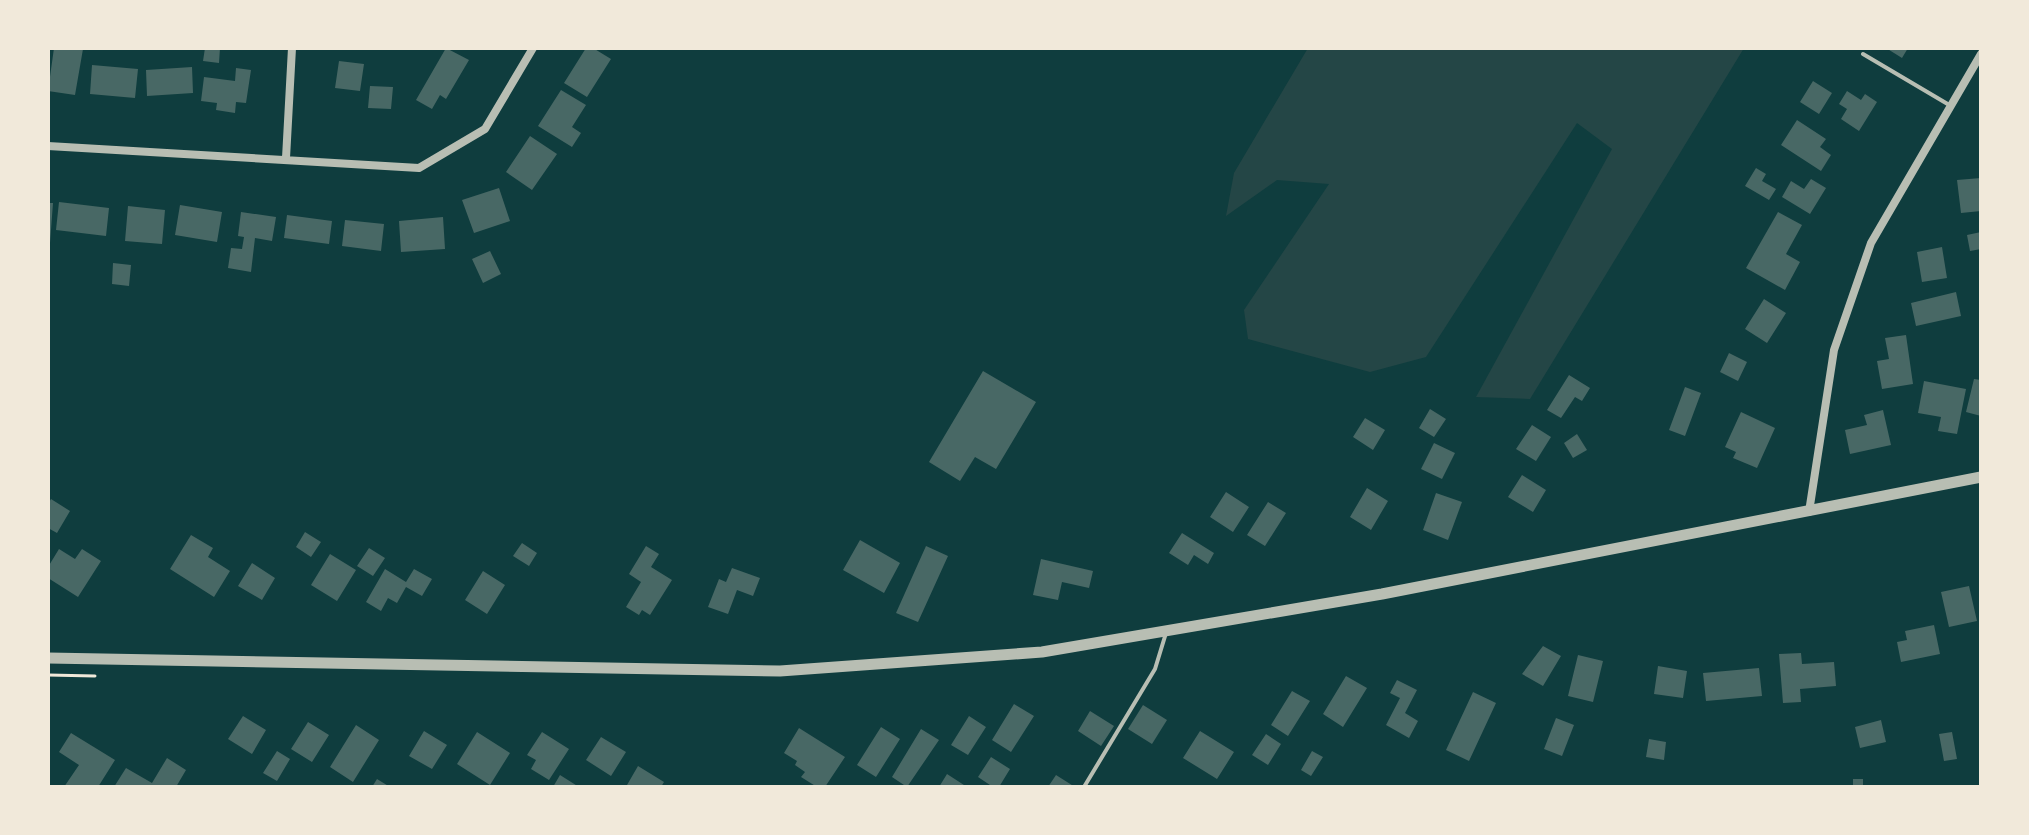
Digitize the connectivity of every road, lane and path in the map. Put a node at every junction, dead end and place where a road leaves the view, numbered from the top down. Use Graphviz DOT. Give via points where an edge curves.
graph roads {
  1 [pos="292,48"];
  2 [pos="533,48"];
  3 [pos="1863,54"];
  4 [pos="1981,54"];
  5 [pos="1951,106"];
  6 [pos="48,146"];
  7 [pos="286,158"];
  8 [pos="1981,477"];
  9 [pos="1809,512"];
  10 [pos="1166,631"];
  11 [pos="48,658"];
  12 [pos="1084,787"];
  1 -- 7 [label="street"];
  2 -- 7 [label="street" via="485,129 419,168"];
  3 -- 5 [label="lane"];
  4 -- 5 [label="street"];
  5 -- 9 [label="street" via="1861,269 1834,350"];
  6 -- 7 [label="street"];
  8 -- 9 [label="street"];
  9 -- 10 [label="street"];
  10 -- 11 [label="street" via="1042,652 780,671"];
  10 -- 12 [label="lane" via="1155,669"];
}
